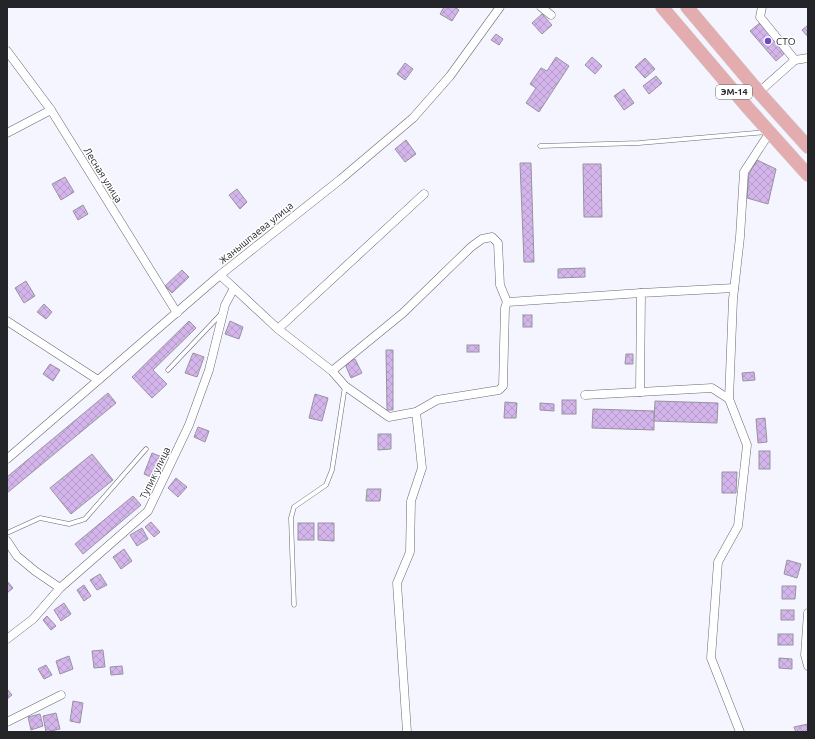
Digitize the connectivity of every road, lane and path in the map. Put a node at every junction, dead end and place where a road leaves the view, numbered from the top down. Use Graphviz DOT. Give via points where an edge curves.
graph roads {
  1 [pos="500,7"];
  2 [pos="541,7"];
  3 [pos="662,7"];
  4 [pos="687,7"];
  5 [pos="762,7"];
  6 [pos="550,15"];
  7 [pos="712,36"];
  8 [pos="697,48"];
  9 [pos="7,51"];
  10 [pos="808,58"];
  11 [pos="795,60"];
  12 [pos="733,61"];
  13 [pos="718,72"];
  14 [pos="759,92"];
  15 [pos="51,110"];
  16 [pos="770,132"];
  17 [pos="7,133"];
  18 [pos="540,146"];
  19 [pos="808,147"];
  20 [pos="808,175"];
  21 [pos="424,194"];
  22 [pos="220,275"];
  23 [pos="234,288"];
  24 [pos="734,288"];
  25 [pos="641,293"];
  26 [pos="507,302"];
  27 [pos="223,312"];
  28 [pos="177,313"];
  29 [pos="7,321"];
  30 [pos="278,329"];
  31 [pos="168,370"];
  32 [pos="332,371"];
  33 [pos="98,380"];
  34 [pos="345,386"];
  35 [pos="640,392"];
  36 [pos="585,395"];
  37 [pos="729,399"];
  38 [pos="416,412"];
  39 [pos="146,449"];
  40 [pos="7,459"];
  41 [pos="7,533"];
  42 [pos="7,541"];
  43 [pos="60,588"];
  44 [pos="294,605"];
  45 [pos="808,613"];
  46 [pos="7,639"];
  47 [pos="808,666"];
  48 [pos="61,695"];
  49 [pos="7,722"];
  50 [pos="407,732"];
  51 [pos="740,732"];
  1 -- 22 [label="street, Жанышпаева улица" via="450,76 413,118"];
  2 -- 6 [label="street"];
  3 -- 8 [label="main road, ЭМ-14"];
  4 -- 7 [label="main road, ЭМ-14"];
  5 -- 11 [label="street" via="760,17"];
  7 -- 8 [label="main road"];
  7 -- 12 [label="main road, ЭМ-14"];
  8 -- 13 [label="main road, ЭМ-14"];
  9 -- 15 [label="street, Лесная улица"];
  10 -- 11 [label="street"];
  11 -- 14 [label="street"];
  12 -- 13 [label="main road"];
  12 -- 14 [label="main road, ЭМ-14"];
  13 -- 16 [label="main road, ЭМ-14"];
  14 -- 19 [label="main road, ЭМ-14"];
  15 -- 17 [label="street"];
  15 -- 28 [label="street, Лесная улица"];
  16 -- 18 [label="lane" via="639,143"];
  16 -- 20 [label="main road, ЭМ-14"];
  16 -- 24 [label="street" via="744,172"];
  21 -- 30 [label="street"];
  22 -- 23 [label="street"];
  22 -- 28 [label="street, Жанышпаева улица"];
  23 -- 27 [label="street, Тупик улица"];
  23 -- 30 [label="street"];
  24 -- 25 [label="street"];
  24 -- 37 [label="street"];
  25 -- 26 [label="street"];
  25 -- 35 [label="street"];
  26 -- 32 [label="street" via="500,285 498,243 492,237 482,239 403,314"];
  26 -- 38 [label="street" via="503,386 499,390 438,400"];
  27 -- 31 [label="lane"];
  27 -- 43 [label="street, Тупик улица" via="209,370 189,425 148,511"];
  28 -- 33 [label="street, Жанышпаева улица"];
  29 -- 33 [label="street"];
  30 -- 32 [label="street"];
  32 -- 34 [label="street"];
  33 -- 40 [label="street, Жанышпаева улица"];
  34 -- 38 [label="street" via="388,417"];
  34 -- 44 [label="lane" via="332,470 326,485 294,507 291,518"];
  35 -- 36 [label="street"];
  35 -- 37 [label="street" via="712,388"];
  37 -- 51 [label="street" via="746,445 738,526 718,562 710,658"];
  38 -- 50 [label="street" via="422,468 411,501 410,552 397,583"];
  39 -- 41 [label="lane" via="85,519 70,524 40,518"];
  42 -- 43 [label="street" via="17,556"];
  43 -- 46 [label="street, Тупик улица" via="32,619"];
  45 -- 47 [label="street" via="805,654"];
  48 -- 49 [label="street"];
}
